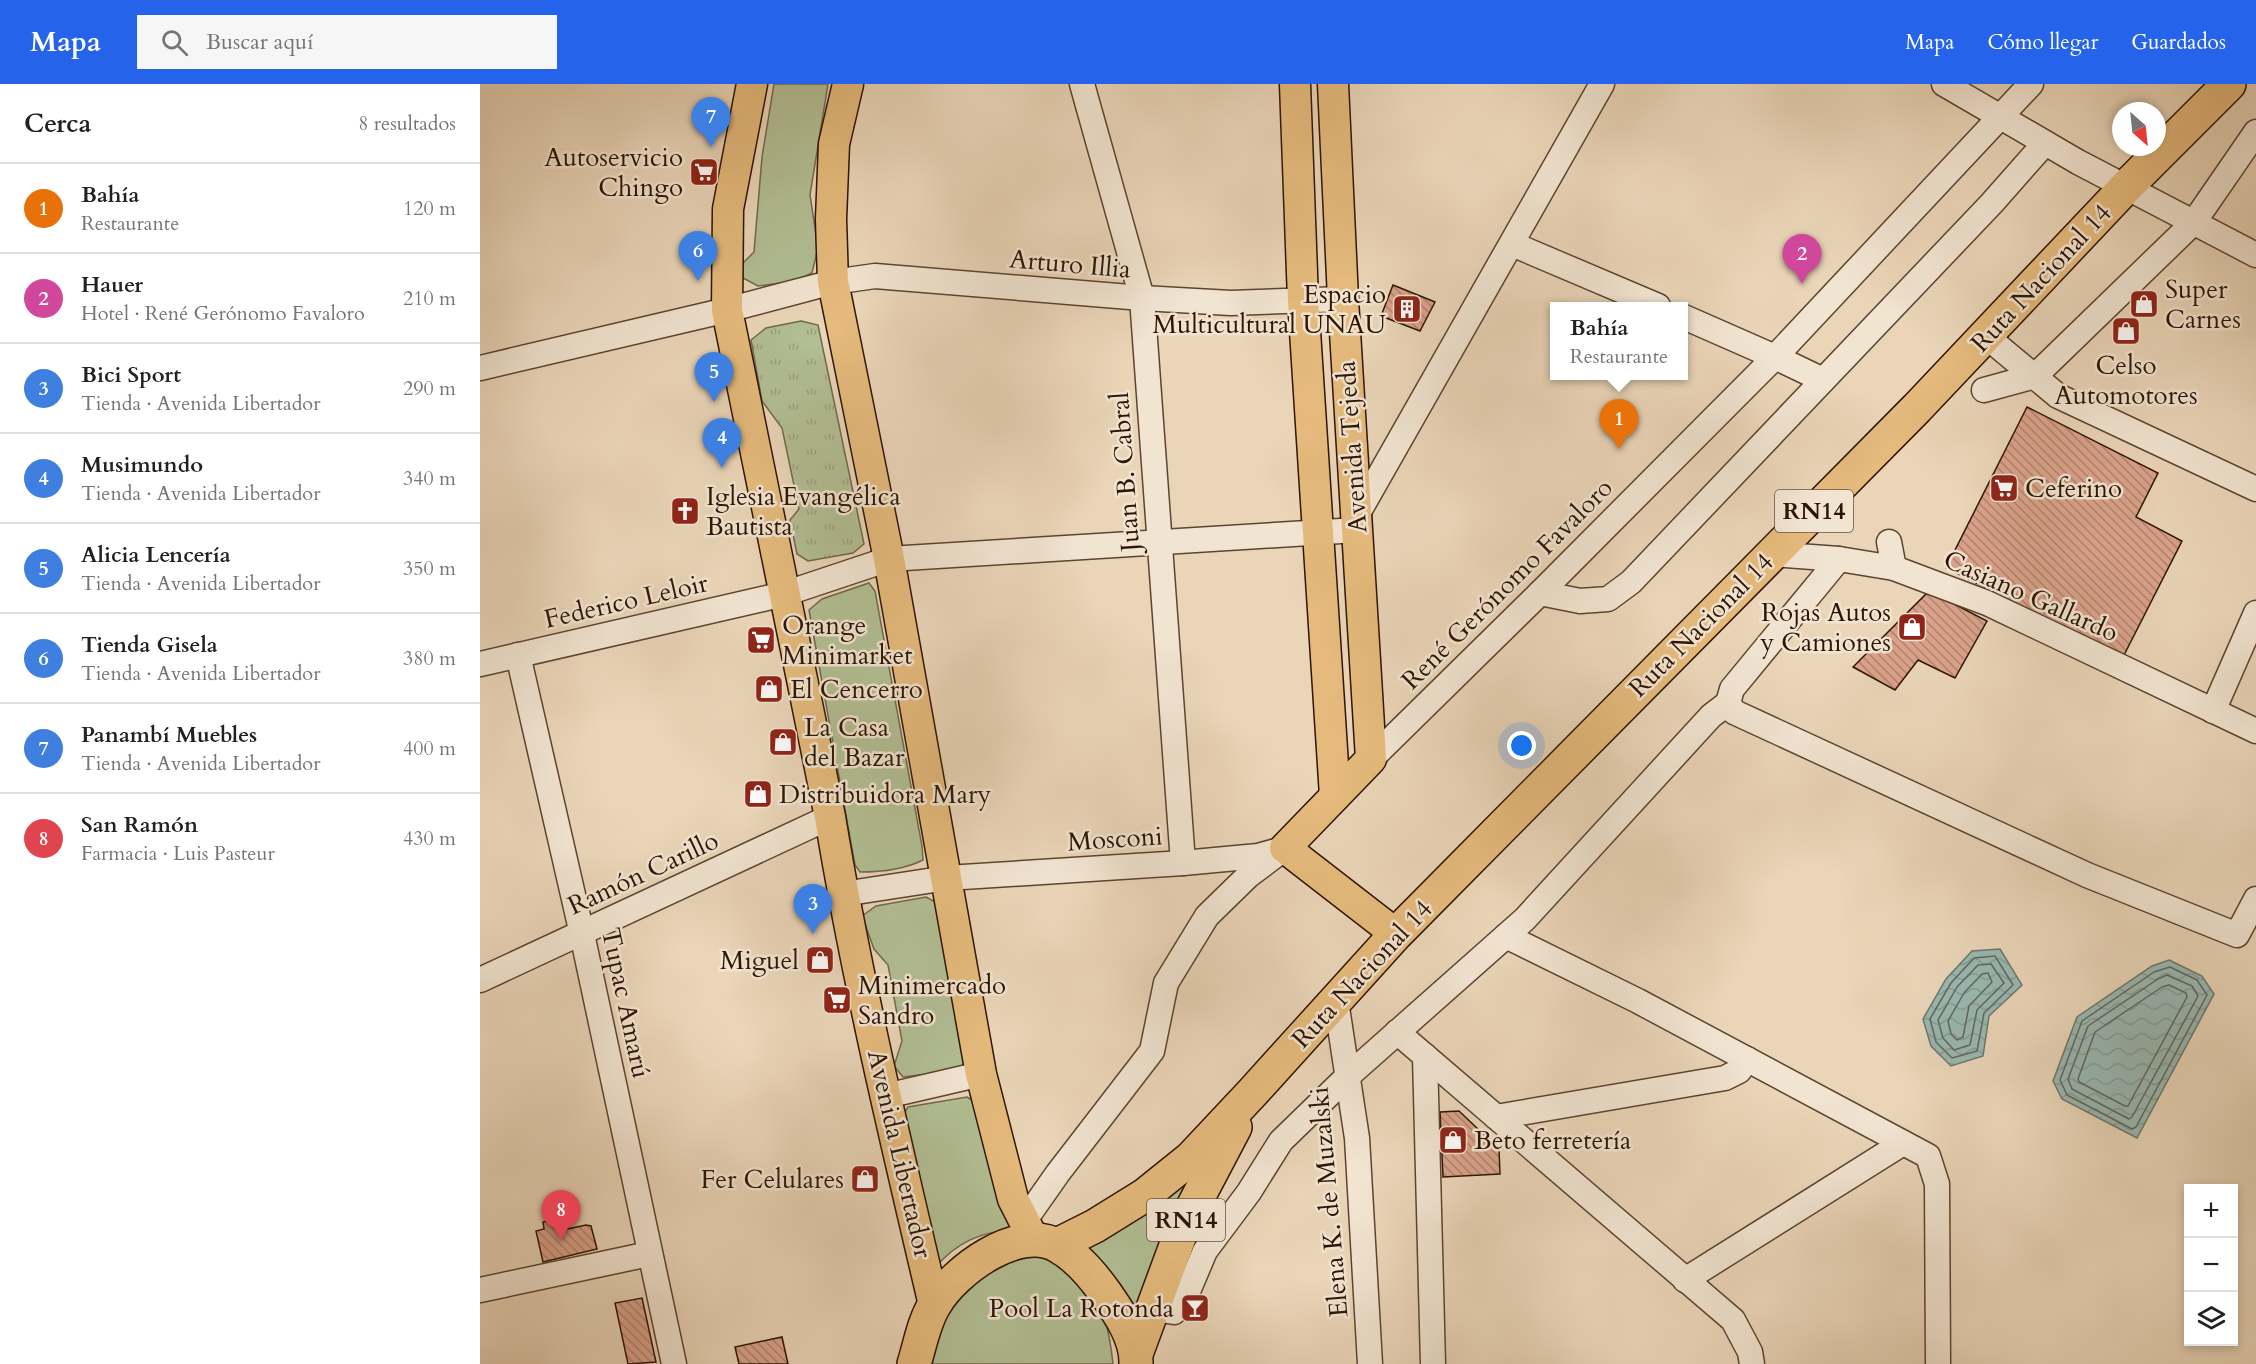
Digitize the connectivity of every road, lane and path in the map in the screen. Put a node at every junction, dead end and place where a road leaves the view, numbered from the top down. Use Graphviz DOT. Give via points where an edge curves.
graph roads {
  1 [pos="752,84"];
  2 [pos="848,84"];
  3 [pos="1082,84"];
  4 [pos="1295,84"];
  5 [pos="1333,84"];
  6 [pos="1602,84"];
  7 [pos="1944,84"];
  8 [pos="2031,84"];
  9 [pos="2229,84"];
  10 [pos="2000,117"];
  11 [pos="2256,132"];
  12 [pos="2045,143"];
  13 [pos="2126,187"];
  14 [pos="2194,222"];
  15 [pos="1512,244"];
  16 [pos="2256,255"];
  17 [pos="833,282"];
  18 [pos="1142,298"];
  19 [pos="1342,299"];
  20 [pos="1304,300"];
  21 [pos="1649,302"];
  22 [pos="727,310"];
  23 [pos="1688,319"];
  24 [pos="1987,337"];
  25 [pos="1775,357"];
  26 [pos="480,368"];
  27 [pos="2035,376"];
  28 [pos="1823,380"];
  29 [pos="1984,390"];
  30 [pos="2256,489"];
  31 [pos="1357,522"];
  32 [pos="1317,532"];
  33 [pos="1158,541"];
  34 [pos="1889,542"];
  35 [pos="1771,554"];
  36 [pos="889,559"];
  37 [pos="1839,559"];
  38 [pos="1894,568"];
  39 [pos="1540,593"];
  40 [pos="784,594"];
  41 [pos="2256,613"];
  42 [pos="518,655"];
  43 [pos="480,664"];
  44 [pos="1728,703"];
  45 [pos="2213,711"];
  46 [pos="2256,731"];
  47 [pos="1371,759"];
  48 [pos="1335,796"];
  49 [pos="830,816"];
  50 [pos="1285,848"];
  51 [pos="1183,863"];
  52 [pos="947,878"];
  53 [pos="843,894"];
  54 [pos="2256,899"];
  55 [pos="582,934"];
  56 [pos="1396,934"];
  57 [pos="1506,936"];
  58 [pos="480,980"];
  59 [pos="1336,1001"];
  60 [pos="1397,1032"];
  61 [pos="1425,1056"];
  62 [pos="1748,1059"];
  63 [pos="981,1074"];
  64 [pos="1348,1076"];
  65 [pos="1252,1093"];
  66 [pos="886,1096"];
  67 [pos="1496,1117"];
  68 [pos="1903,1143"];
  69 [pos="1039,1235"];
  70 [pos="649,1254"];
  71 [pos="1685,1280"];
  72 [pos="480,1290"];
  73 [pos="934,1305"];
  74 [pos="1154,1309"];
  75 [pos="1136,1359"];
  76 [pos="674,1364"];
  77 [pos="914,1364"];
  78 [pos="1370,1364"];
  79 [pos="1433,1364"];
  80 [pos="1752,1364"];
  81 [pos="1938,1364"];
  1 -- 22 [label="main road, Avenida Libertador" via="728,209"];
  2 -- 17 [label="main road" via="834,144"];
  3 -- 18 [label="street, Juan B. Cabral"];
  4 -- 20 [label="main road, Avenida Tejeda"];
  5 -- 19 [label="main road, Avenida Tejeda"];
  6 -- 15 [label="street"];
  7 -- 10 [label="street"];
  8 -- 10 [label="street, René Gerónomo Favaloro"];
  9 -- 13 [label="highway, Ruta Nacional 14 / RN14"];
  10 -- 12 [label="street"];
  10 -- 25 [label="street, René Gerónomo Favaloro"];
  11 -- 14 [label="street"];
  12 -- 13 [label="street"];
  12 -- 28 [label="street"];
  13 -- 14 [label="street"];
  13 -- 24 [label="highway, Ruta Nacional 14 / RN14"];
  14 -- 16 [label="street"];
  14 -- 27 [label="street"];
  15 -- 21 [label="street"];
  15 -- 31 [label="street"];
  17 -- 18 [label="street, Arturo Illia" via="875,276"];
  17 -- 22 [label="street, Arturo Illia"];
  17 -- 36 [label="main road"];
  18 -- 20 [label="street, Arturo Illia" via="1231,303"];
  18 -- 33 [label="street, Juan B. Cabral"];
  19 -- 20 [label="street, Arturo Illia"];
  19 -- 31 [label="main road, Avenida Tejeda"];
  20 -- 32 [label="main road, Avenida Tejeda"];
  22 -- 26 [label="street, Arturo Illia"];
  22 -- 40 [label="main road, Avenida Libertador"];
  23 -- 25 [label="street"];
  24 -- 27 [label="street"];
  24 -- 35 [label="highway, Ruta Nacional 14 / RN14"];
  25 -- 28 [label="street"];
  25 -- 39 [label="street, René Gerónomo Favaloro"];
  27 -- 29 [label="street"];
  27 -- 30 [label="street" via="2058,396"];
  28 -- 39 [label="street" via="1631,582 1608,599 1580,601"];
  31 -- 32 [label="street, Federico Leloir"];
  31 -- 47 [label="main road, Avenida Tejeda"];
  32 -- 33 [label="street, Federico Leloir"];
  32 -- 48 [label="main road, Avenida Tejeda"];
  33 -- 36 [label="street, Federico Leloir"];
  33 -- 51 [label="street, Juan B. Cabral"];
  34 -- 38 [label="street"];
  35 -- 37 [label="street, Casiano Gallardo"];
  35 -- 56 [label="highway, Ruta Nacional 14 / RN14"];
  36 -- 40 [label="street, Federico Leloir"];
  36 -- 52 [label="main road"];
  37 -- 38 [label="street, Casiano Gallardo"];
  37 -- 44 [label="street" via="1732,689"];
  38 -- 45 [label="street, Casiano Gallardo" via="1987,603"];
  39 -- 47 [label="street, René Gerónomo Favaloro"];
  40 -- 42 [label="street, Federico Leloir"];
  40 -- 49 [label="main road, Avenida Libertador"];
  41 -- 45 [label="street"];
  42 -- 43 [label="street, Federico Leloir"];
  42 -- 55 [label="street, Tupac Amarú"];
  44 -- 54 [label="street" via="1734,712 2045,855 2237,935"];
  44 -- 57 [label="street" via="1710,716"];
  45 -- 46 [label="street, Casiano Gallardo"];
  47 -- 48 [label="main road"];
  48 -- 50 [label="main road"];
  49 -- 53 [label="main road, Avenida Libertador"];
  49 -- 55 [label="street, Ramón Carillo"];
  50 -- 51 [label="street, Mosconi" via="1258,856"];
  50 -- 56 [label="main road"];
  50 -- 69 [label="street" via="1248,876 1207,916 1166,983 1152,1051 1058,1173"];
  51 -- 52 [label="street, Mosconi"];
  52 -- 53 [label="street, Mosconi"];
  52 -- 63 [label="main road"];
  53 -- 66 [label="main road, Avenida Libertador"];
  55 -- 58 [label="street, Ramón Carillo"];
  55 -- 70 [label="street, Tupac Amarú"];
  56 -- 59 [label="highway, Ruta Nacional 14 / RN14"];
  57 -- 60 [label="street"];
  57 -- 62 [label="street"];
  59 -- 64 [label="street, Elena K. de Muzalski"];
  59 -- 65 [label="highway, Ruta Nacional 14 / RN14"];
  60 -- 61 [label="street"];
  60 -- 64 [label="street"];
  61 -- 67 [label="street"];
  61 -- 79 [label="street"];
  62 -- 67 [label="street" via="1739,1071 1725,1078"];
  62 -- 68 [label="street"];
  63 -- 66 [label="street"];
  63 -- 69 [label="main road" via="1013,1199"];
  64 -- 74 [label="street" via="1281,1141 1205,1251 1183,1302 1174,1312"];
  64 -- 78 [label="street, Elena K. de Muzalski" via="1357,1138"];
  65 -- 69 [label="highway, Ruta Nacional 14 / RN14" via="1191,1158 1145,1195 1095,1226"];
  65 -- 74 [label="highway, Ruta Nacional 14 / RN14" via="1184,1224"];
  66 -- 73 [label="main road, Avenida Libertador"];
  67 -- 71 [label="street"];
  68 -- 71 [label="street"];
  68 -- 81 [label="street" via="1928,1156 1937,1184"];
  69 -- 73 [label="highway, Ruta Nacional 14 / RN14" via="977,1260 952,1281"];
  69 -- 75 [label="highway, Ruta Nacional 14 / RN14" via="1092,1275 1129,1332"];
  70 -- 72 [label="street"];
  70 -- 76 [label="street, Tupac Amarú"];
  71 -- 80 [label="street" via="1732,1320 1750,1352"];
  73 -- 77 [label="highway, Ruta Nacional 14 / RN14"];
  74 -- 75 [label="highway, Ruta Nacional 14 / RN14"];
}
